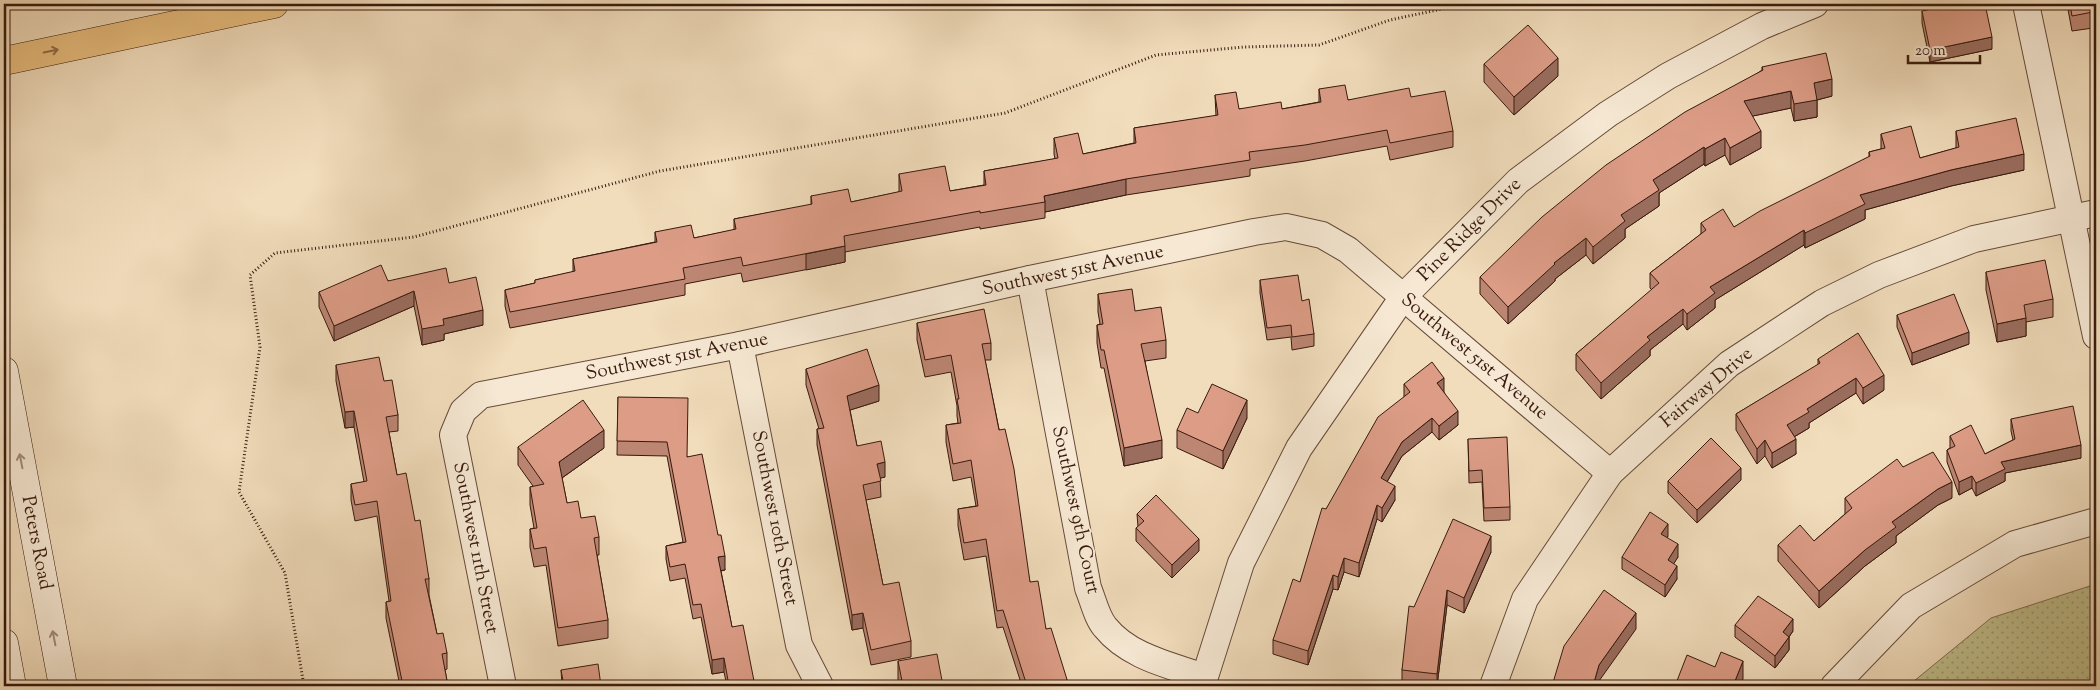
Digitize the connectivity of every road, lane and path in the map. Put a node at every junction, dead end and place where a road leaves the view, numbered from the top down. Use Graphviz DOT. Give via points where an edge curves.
graph roads {
  1 [pos="274,4"];
  2 [pos="1465,4"];
  3 [pos="1816,4"];
  4 [pos="2026,4"];
  5 [pos="4,61"];
  6 [pos="2096,213"];
  7 [pos="2071,218"];
  8 [pos="1030,279"];
  9 [pos="1403,297"];
  10 [pos="2096,336"];
  11 [pos="740,345"];
  12 [pos="4,371"];
  13 [pos="462,411"];
  14 [pos="1610,473"];
  15 [pos="2096,521"];
  16 [pos="4,643"];
  17 [pos="1203,682"];
  18 [pos="12,686"];
  19 [pos="63,686"];
  20 [pos="304,686"];
  21 [pos="502,686"];
  22 [pos="820,686"];
  23 [pos="1493,686"];
  24 [pos="1834,686"];
  5 -- 1 [label="highway, one-way"];
  2 -- 20 [label="path" via="1390,20 1319,45 1244,47 1156,55 1005,113 660,171 414,237 275,253 250,275 260,347 239,492 285,573"];
  3 -- 9 [label="street, Pine Ridge Drive" via="1762,26 1710,53 1608,114 1518,181"];
  4 -- 7 [label="street"];
  6 -- 7 [label="street, Fairway Drive"];
  7 -- 10 [label="street"];
  7 -- 14 [label="street, Fairway Drive" via="1974,239 1879,275 1822,303 1729,364"];
  8 -- 9 [label="street, Southwest 51st Avenue" via="1286,227 1322,235 1348,250"];
  8 -- 11 [label="street, Southwest 51st Avenue"];
  8 -- 17 [label="street, Southwest 9th Court" via="1088,588 1104,626 1127,648"];
  9 -- 14 [label="street, Southwest 51st Avenue"];
  9 -- 17 [label="street, Pine Ridge Drive" via="1299,448 1241,563"];
  11 -- 13 [label="street, Southwest 51st Avenue" via="481,395"];
  11 -- 22 [label="street, Southwest 10th Street" via="799,644"];
  19 -- 12 [label="main road, Peters Road, one-way"];
  13 -- 21 [label="street, Southwest 11th Street" via="453,435"];
  14 -- 23 [label="street, Fairway Drive" via="1525,599"];
  15 -- 24 [label="street" via="2015,544 1911,606"];
  16 -- 18 [label="main road"];
}
